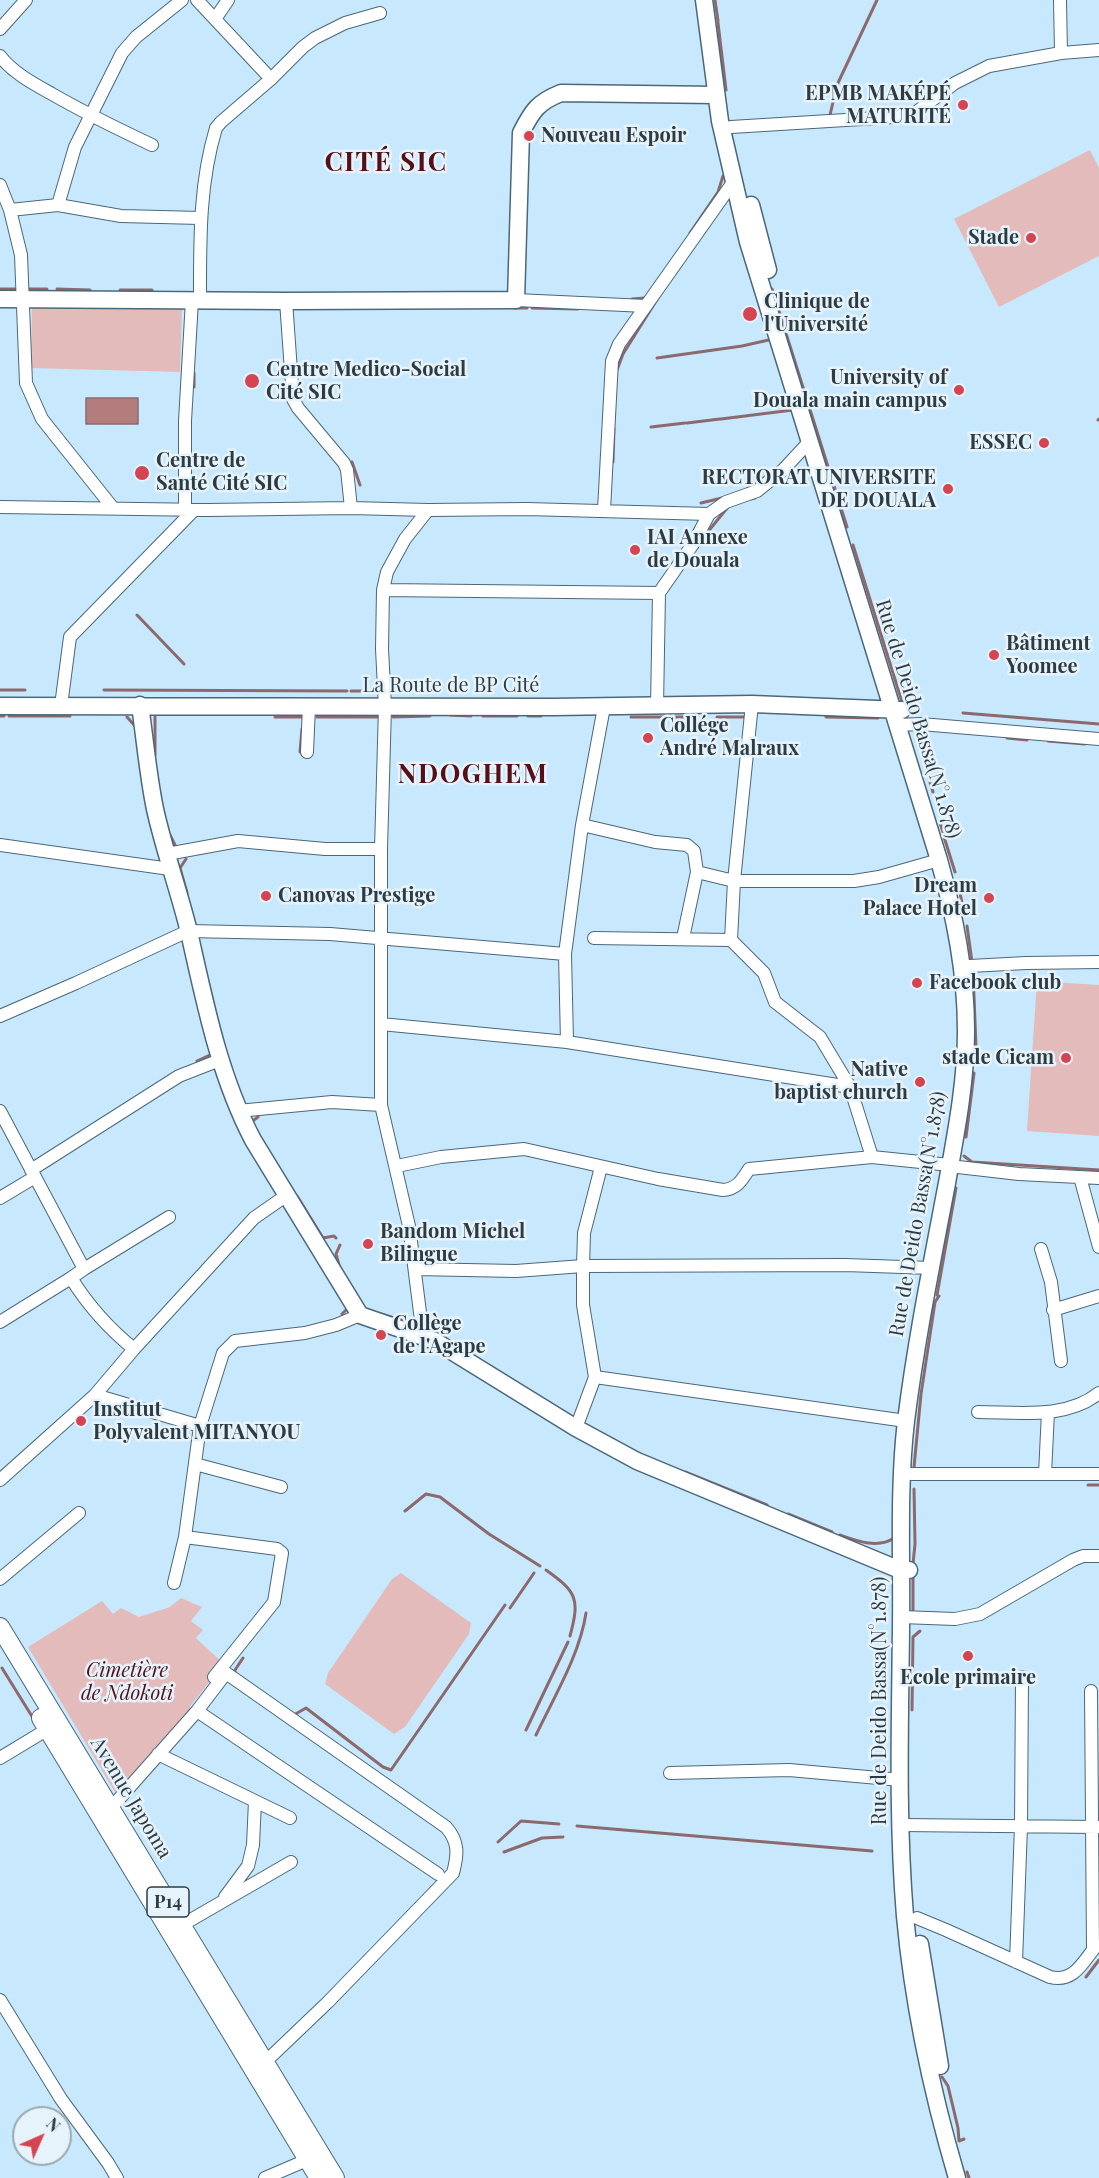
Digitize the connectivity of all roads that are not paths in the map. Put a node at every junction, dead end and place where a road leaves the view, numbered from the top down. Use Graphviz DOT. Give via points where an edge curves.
graph roads {
  1 [pos="26,0"];
  2 [pos="182,0"];
  3 [pos="197,0"];
  4 [pos="228,0"];
  5 [pos="704,0"];
  6 [pos="714,0"];
  7 [pos="1060,0"];
  8 [pos="380,13"];
  9 [pos="215,19"];
  10 [pos="0,29"];
  11 [pos="1099,50"];
  12 [pos="1061,53"];
  13 [pos="0,56"];
  14 [pos="272,80"];
  15 [pos="716,95"];
  16 [pos="89,115"];
  17 [pos="731,127"];
  18 [pos="152,145"];
  19 [pos="734,181"];
  20 [pos="0,187"];
  21 [pos="58,205"];
  22 [pos="10,210"];
  23 [pos="200,218"];
  24 [pos="0,299"];
  25 [pos="23,299"];
  26 [pos="516,300"];
  27 [pos="196,301"];
  28 [pos="286,302"];
  29 [pos="646,306"];
  30 [pos="809,442"];
  31 [pos="0,507"];
  32 [pos="113,508"];
  33 [pos="351,508"];
  34 [pos="190,509"];
  35 [pos="428,510"];
  36 [pos="604,510"];
  37 [pos="709,514"];
  38 [pos="383,590"];
  39 [pos="658,593"];
  40 [pos="752,704"];
  41 [pos="140,705"];
  42 [pos="0,706"];
  43 [pos="61,706"];
  44 [pos="309,706"];
  45 [pos="385,706"];
  46 [pos="604,707"];
  47 [pos="657,707"];
  48 [pos="900,717"];
  49 [pos="1099,740"];
  50 [pos="307,752"];
  51 [pos="582,825"];
  52 [pos="0,845"];
  53 [pos="381,849"];
  54 [pos="939,860"];
  55 [pos="168,861"];
  56 [pos="697,872"];
  57 [pos="734,881"];
  58 [pos="188,931"];
  59 [pos="594,938"];
  60 [pos="683,938"];
  61 [pos="381,940"];
  62 [pos="731,940"];
  63 [pos="565,954"];
  64 [pos="1099,962"];
  65 [pos="970,966"];
  66 [pos="0,1016"];
  67 [pos="381,1024"];
  68 [pos="567,1042"];
  69 [pos="220,1060"];
  70 [pos="850,1087"];
  71 [pos="381,1105"];
  72 [pos="0,1111"];
  73 [pos="238,1111"];
  74 [pos="872,1158"];
  75 [pos="397,1166"];
  76 [pos="954,1166"];
  77 [pos="602,1167"];
  78 [pos="33,1173"];
  79 [pos="1080,1177"];
  80 [pos="1099,1178"];
  81 [pos="287,1194"];
  82 [pos="0,1198"];
  83 [pos="169,1218"];
  84 [pos="1099,1247"];
  85 [pos="1041,1249"];
  86 [pos="583,1266"];
  87 [pos="931,1268"];
  88 [pos="84,1269"];
  89 [pos="415,1269"];
  90 [pos="71,1278"];
  91 [pos="1099,1296"];
  92 [pos="1053,1310"];
  93 [pos="360,1315"];
  94 [pos="0,1322"];
  95 [pos="423,1336"];
  96 [pos="923,1336"];
  97 [pos="134,1348"];
  98 [pos="1061,1361"];
  99 [pos="596,1377"];
  100 [pos="1099,1393"];
  101 [pos="95,1395"];
  102 [pos="978,1412"];
  103 [pos="1048,1412"];
  104 [pos="906,1421"];
  105 [pos="200,1426"];
  106 [pos="576,1428"];
  107 [pos="195,1464"];
  108 [pos="911,1474"];
  109 [pos="1045,1474"];
  110 [pos="1099,1474"];
  111 [pos="0,1480"];
  112 [pos="281,1487"];
  113 [pos="79,1513"];
  114 [pos="185,1537"];
  115 [pos="1099,1556"];
  116 [pos="905,1570"];
  117 [pos="0,1580"];
  118 [pos="174,1583"];
  119 [pos="906,1617"];
  120 [pos="2,1640"];
  121 [pos="1022,1677"];
  122 [pos="1091,1691"];
  123 [pos="194,1715"];
  124 [pos="48,1729"];
  125 [pos="158,1754"];
  126 [pos="0,1758"];
  127 [pos="670,1773"];
  128 [pos="901,1780"];
  129 [pos="255,1801"];
  130 [pos="111,1808"];
  131 [pos="290,1818"];
  132 [pos="907,1824"];
  133 [pos="1021,1826"];
  134 [pos="1095,1827"];
  135 [pos="291,1862"];
  136 [pos="438,1874"];
  137 [pos="222,1902"];
  138 [pos="917,1918"];
  139 [pos="183,1925"];
  140 [pos="1096,1946"];
  141 [pos="1016,1962"];
  142 [pos="0,2000"];
  143 [pos="260,2067"];
  144 [pos="314,2157"];
  145 [pos="117,2178"];
  146 [pos="265,2178"];
  147 [pos="319,2178"];
  148 [pos="335,2178"];
  149 [pos="957,2178"];
  150 [pos="967,2178"];
  1 -- 10 [label="street"];
  2 -- 16 [label="street" via="127,46"];
  3 -- 9 [label="street"];
  4 -- 9 [label="street"];
  5 -- 15 [label="main road, Rue de Deido Bassa(N°1.878)"];
  6 -- 17 [label="main road"];
  7 -- 12 [label="street"];
  8 -- 14 [label="street" via="345,23 315,38"];
  9 -- 14 [label="street"];
  11 -- 12 [label="street"];
  12 -- 17 [label="street" via="989,66 955,83 911,116"];
  13 -- 16 [label="street" via="28,81"];
  14 -- 23 [label="street" via="216,128"];
  15 -- 19 [label="main road, Rue de Deido Bassa(N°1.878)"];
  15 -- 26 [label="main road" via="561,93 531,112 521,133"];
  16 -- 18 [label="street"];
  16 -- 21 [label="street"];
  17 -- 48 [label="main road" via="783,321"];
  19 -- 29 [label="street"];
  19 -- 30 [label="main road, Rue de Deido Bassa(N°1.878)" via="748,242"];
  20 -- 22 [label="street"];
  21 -- 22 [label="street"];
  21 -- 23 [label="street" via="121,216"];
  22 -- 25 [label="street" via="21,255"];
  23 -- 27 [label="street"];
  24 -- 25 [label="main road"];
  25 -- 27 [label="main road"];
  25 -- 32 [label="street" via="26,383 42,419"];
  26 -- 28 [label="main road"];
  26 -- 29 [label="street"];
  27 -- 28 [label="main road"];
  27 -- 34 [label="street" via="185,421"];
  28 -- 33 [label="street" via="293,399 344,463"];
  29 -- 36 [label="street" via="612,361"];
  30 -- 37 [label="street" via="757,491 726,502"];
  30 -- 48 [label="main road, Rue de Deido Bassa(N°1.878)"];
  31 -- 32 [label="street"];
  32 -- 34 [label="street"];
  33 -- 34 [label="street"];
  33 -- 35 [label="street"];
  34 -- 43 [label="street" via="70,637"];
  35 -- 36 [label="street"];
  35 -- 38 [label="street" via="393,560"];
  36 -- 37 [label="street"];
  37 -- 39 [label="street"];
  38 -- 39 [label="street"];
  38 -- 45 [label="street"];
  39 -- 47 [label="street"];
  40 -- 47 [label="main road, La Route de BP Cité"];
  40 -- 48 [label="main road, La Route de BP Cité"];
  40 -- 57 [label="street"];
  41 -- 43 [label="main road, La Route de BP Cité"];
  41 -- 44 [label="main road, La Route de BP Cité"];
  41 -- 55 [label="main road" via="155,810"];
  42 -- 43 [label="main road, La Route de BP Cité"];
  44 -- 45 [label="main road, La Route de BP Cité"];
  44 -- 50 [label="street"];
  45 -- 46 [label="main road, La Route de BP Cité"];
  45 -- 53 [label="street"];
  46 -- 47 [label="main road, La Route de BP Cité"];
  46 -- 51 [label="street"];
  48 -- 49 [label="street"];
  48 -- 54 [label="main road, Rue de Deido Bassa(N°1.878)"];
  48 -- 65 [label="main road" via="928,794 957,898"];
  51 -- 56 [label="street" via="655,842 687,845 694,851"];
  51 -- 63 [label="street"];
  52 -- 55 [label="street"];
  53 -- 55 [label="street" via="325,849 238,841"];
  53 -- 61 [label="street"];
  54 -- 57 [label="street" via="866,880"];
  54 -- 76 [label="main road, Rue de Deido Bassa(N°1.878)" via="958,934 965,998 965,1067"];
  55 -- 58 [label="main road"];
  56 -- 57 [label="street"];
  56 -- 60 [label="street"];
  57 -- 62 [label="street"];
  58 -- 61 [label="street" via="330,934"];
  58 -- 66 [label="street"];
  58 -- 69 [label="main road"];
  59 -- 60 [label="street"];
  60 -- 62 [label="street"];
  61 -- 63 [label="street"];
  61 -- 67 [label="street"];
  62 -- 70 [label="street" via="764,974 775,1002 817,1034"];
  63 -- 68 [label="street"];
  64 -- 65 [label="street"];
  65 -- 76 [label="main road" via="973,1054"];
  67 -- 68 [label="street"];
  67 -- 71 [label="street"];
  68 -- 70 [label="street"];
  69 -- 73 [label="main road"];
  69 -- 78 [label="street" via="178,1076"];
  70 -- 74 [label="street"];
  71 -- 73 [label="street" via="332,1102"];
  71 -- 75 [label="street"];
  72 -- 78 [label="street"];
  73 -- 81 [label="main road"];
  74 -- 76 [label="street"];
  74 -- 77 [label="street" via="749,1169 740,1183 723,1191"];
  75 -- 77 [label="street" via="518,1149"];
  75 -- 89 [label="street"];
  76 -- 79 [label="street"];
  76 -- 87 [label="main road, Rue de Deido Bassa(N°1.878)"];
  76 -- 96 [label="main road"];
  77 -- 86 [label="street" via="584,1233"];
  78 -- 82 [label="street"];
  78 -- 88 [label="street"];
  79 -- 80 [label="street"];
  79 -- 84 [label="street"];
  81 -- 93 [label="main road"];
  81 -- 97 [label="street" via="254,1218"];
  83 -- 88 [label="street"];
  85 -- 92 [label="street" via="1049,1274"];
  86 -- 87 [label="street" via="845,1264"];
  86 -- 89 [label="street" via="516,1271"];
  86 -- 99 [label="street" via="583,1305"];
  87 -- 96 [label="main road, Rue de Deido Bassa(N°1.878)"];
  88 -- 90 [label="street"];
  89 -- 95 [label="street"];
  90 -- 94 [label="street"];
  90 -- 97 [label="street" via="98,1316"];
  91 -- 92 [label="street"];
  92 -- 98 [label="street"];
  93 -- 95 [label="main road"];
  93 -- 105 [label="street" via="323,1329 230,1345"];
  95 -- 106 [label="main road"];
  96 -- 104 [label="main road, Rue de Deido Bassa(N°1.878)"];
  96 -- 108 [label="main road"];
  97 -- 101 [label="street"];
  99 -- 104 [label="street"];
  99 -- 106 [label="street"];
  100 -- 103 [label="street" via="1073,1407"];
  101 -- 105 [label="street"];
  101 -- 111 [label="street"];
  102 -- 103 [label="street"];
  103 -- 109 [label="street"];
  104 -- 116 [label="main road, Rue de Deido Bassa(N°1.878)" via="902,1474"];
  105 -- 107 [label="street"];
  106 -- 116 [label="main road" via="659,1471"];
  107 -- 112 [label="street"];
  107 -- 114 [label="street"];
  108 -- 109 [label="street"];
  108 -- 116 [label="main road"];
  109 -- 110 [label="street"];
  113 -- 117 [label="street"];
  114 -- 118 [label="street"];
  114 -- 123 [label="street" via="277,1549 282,1553 274,1602 186,1712"];
  115 -- 119 [label="street" via="1083,1556 980,1614 955,1619"];
  116 -- 119 [label="main road"];
  119 -- 128 [label="main road, Rue de Deido Bassa(N°1.878)"];
  119 -- 132 [label="main road"];
  120 -- 124 [label="main road, Avenue Japoma / P14"];
  120 -- 130 [label="main road, Avenue Japoma / P14"];
  121 -- 133 [label="street"];
  122 -- 134 [label="street"];
  123 -- 125 [label="street"];
  123 -- 136 [label="street"];
  123 -- 143 [label="street" via="226,1673 446,1827 458,1848 453,1873"];
  124 -- 126 [label="street"];
  124 -- 143 [label="main road, Avenue Japoma / P14"];
  125 -- 129 [label="street"];
  125 -- 130 [label="street"];
  127 -- 128 [label="street" via="789,1770"];
  128 -- 132 [label="main road, Rue de Deido Bassa(N°1.878)"];
  129 -- 131 [label="street"];
  129 -- 137 [label="street" via="248,1866"];
  130 -- 139 [label="main road, Avenue Japoma / P14"];
  132 -- 133 [label="street"];
  132 -- 138 [label="main road"];
  132 -- 149 [label="main road, Rue de Deido Bassa(N°1.878)" via="905,1914 912,1966 928,2065"];
  133 -- 134 [label="street"];
  133 -- 141 [label="street"];
  134 -- 140 [label="street"];
  135 -- 137 [label="street"];
  137 -- 139 [label="street"];
  138 -- 141 [label="street"];
  138 -- 150 [label="main road" via="939,2062"];
  139 -- 143 [label="main road, Avenue Japoma / P14"];
  140 -- 141 [label="street" via="1073,1974 1059,1980"];
  142 -- 145 [label="street" via="61,2099"];
  143 -- 144 [label="main road, Avenue Japoma / P14"];
  144 -- 146 [label="street"];
  144 -- 147 [label="main road, Avenue Japoma / P14"];
  144 -- 148 [label="main road, Avenue Japoma / P14"];
}
